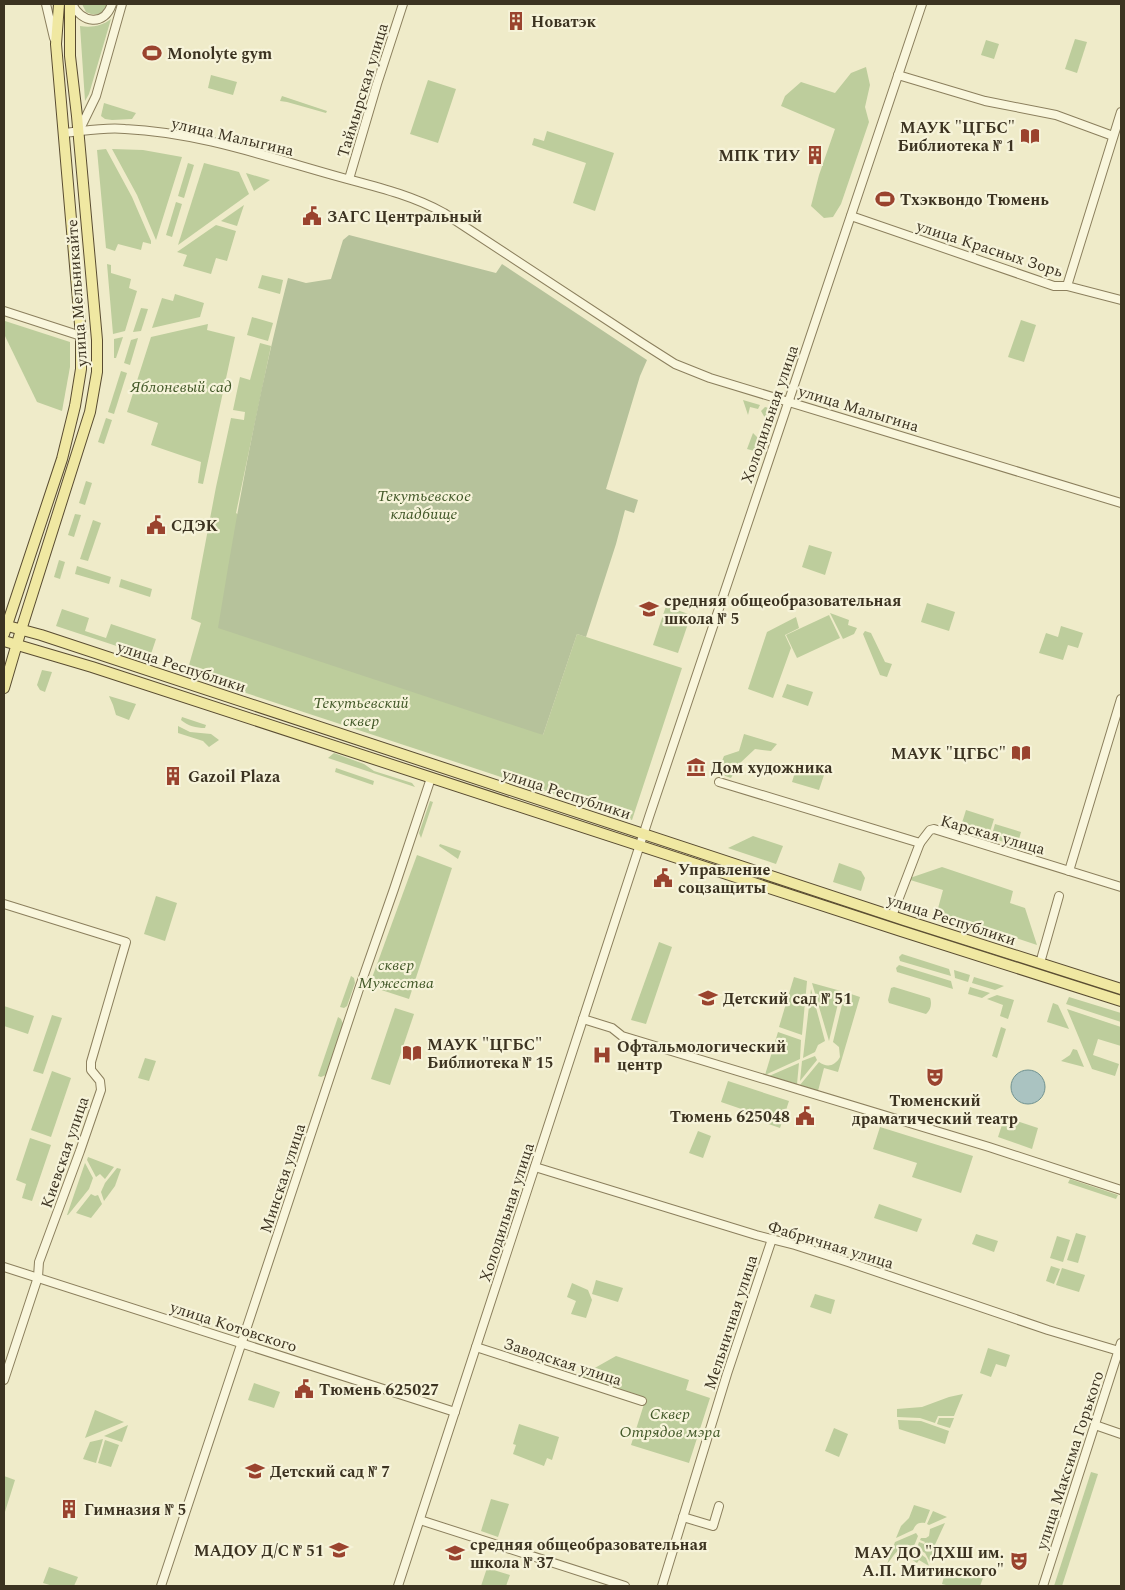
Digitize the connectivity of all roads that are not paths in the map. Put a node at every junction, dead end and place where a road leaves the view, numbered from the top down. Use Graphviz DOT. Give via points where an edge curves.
graph roads {
  1 [pos="46,4"];
  2 [pos="58,4"];
  3 [pos="71,4"];
  4 [pos="112,4"];
  5 [pos="122,4"];
  6 [pos="403,4"];
  7 [pos="922,4"];
  8 [pos="56,44"];
  9 [pos="898,75"];
  10 [pos="1121,112"];
  11 [pos="79,131"];
  12 [pos="64,133"];
  13 [pos="1113,136"];
  14 [pos="352,180"];
  15 [pos="851,216"];
  16 [pos="1067,286"];
  17 [pos="1121,300"];
  18 [pos="4,311"];
  19 [pos="81,336"];
  20 [pos="788,400"];
  21 [pos="1121,503"];
  22 [pos="5,628"];
  23 [pos="21,630"];
  24 [pos="4,641"];
  25 [pos="17,645"];
  26 [pos="4,688"];
  27 [pos="1121,699"];
  28 [pos="431,778"];
  29 [pos="719,782"];
  30 [pos="644,834"];
  31 [pos="920,843"];
  32 [pos="640,846"];
  33 [pos="1069,870"];
  34 [pos="1121,887"];
  35 [pos="1059,896"];
  36 [pos="4,904"];
  37 [pos="892,916"];
  38 [pos="1040,963"];
  39 [pos="1121,989"];
  40 [pos="1121,1001"];
  41 [pos="583,1018"];
  42 [pos="535,1167"];
  43 [pos="1121,1190"];
  44 [pos="772,1239"];
  45 [pos="4,1266"];
  46 [pos="38,1278"];
  47 [pos="242,1344"];
  48 [pos="1120,1347"];
  49 [pos="476,1348"];
  50 [pos="4,1380"];
  51 [pos="642,1401"];
  52 [pos="455,1412"];
  53 [pos="1095,1425"];
  54 [pos="1121,1434"];
  55 [pos="718,1506"];
  56 [pos="683,1517"];
  57 [pos="420,1520"];
  58 [pos="161,1586"];
  59 [pos="398,1586"];
  60 [pos="625,1586"];
  61 [pos="662,1586"];
  62 [pos="1043,1586"];
  1 -- 8 [label="street"];
  2 -- 8 [label="main road, улица Мельникайте"];
  3 -- 4 [label="street" via="81,15 96,20 106,15"];
  3 -- 11 [label="main road, улица Мельникайте" via="70,56"];
  5 -- 11 [label="street" via="96,96"];
  6 -- 14 [label="street, Таймырская улица" via="377,84"];
  7 -- 9 [label="street, Холодильная улица"];
  8 -- 12 [label="main road, улица Мельникайте"];
  9 -- 13 [label="street" via="985,101 1056,115"];
  9 -- 15 [label="street, Холодильная улица"];
  10 -- 13 [label="street"];
  11 -- 12 [label="street"];
  11 -- 14 [label="street, улица Малыгина" via="126,129 174,135 220,144"];
  11 -- 23 [label="main road, улица Мельникайте" via="97,372 90,412"];
  12 -- 19 [label="main road, улица Мельникайте"];
  13 -- 16 [label="street"];
  14 -- 20 [label="street, улица Малыгина" via="430,205 675,364 710,378"];
  15 -- 16 [label="street, улица Красных Зорь" via="1031,279"];
  15 -- 20 [label="street, Холодильная улица"];
  16 -- 17 [label="street, улица Красных Зорь"];
  18 -- 19 [label="street"];
  19 -- 22 [label="main road, улица Мельникайте" via="81,369 62,459"];
  20 -- 21 [label="street, улица Малыгина"];
  20 -- 30 [label="street, Холодильная улица"];
  22 -- 23 [label="main road, улица Республики"];
  23 -- 25 [label="main road, улица Мельникайте"];
  23 -- 30 [label="main road, улица Республики"];
  24 -- 25 [label="main road, улица Республики"];
  25 -- 26 [label="main road, улица Мельникайте"];
  25 -- 28 [label="main road, улица Республики"];
  27 -- 33 [label="street"];
  28 -- 32 [label="main road, улица Республики"];
  28 -- 47 [label="street, Минская улица"];
  29 -- 31 [label="street, Карская улица"];
  30 -- 32 [label="street, Холодильная улица"];
  30 -- 37 [label="main road, улица Республики"];
  31 -- 33 [label="street, Карская улица" via="934,829"];
  31 -- 37 [label="street"];
  32 -- 40 [label="main road, улица Республики"];
  32 -- 41 [label="street, Холодильная улица"];
  33 -- 34 [label="street, Карская улица"];
  35 -- 38 [label="street"];
  36 -- 46 [label="street, Киевская улица" via="126,942 91,1062 91,1070 100,1081 101,1090 39,1262"];
  37 -- 38 [label="main road, улица Республики"];
  38 -- 39 [label="main road, улица Республики"];
  41 -- 42 [label="street, Холодильная улица"];
  41 -- 43 [label="street" via="612,1028 622,1036"];
  42 -- 44 [label="street, Фабричная улица"];
  42 -- 49 [label="street, Холодильная улица"];
  44 -- 48 [label="street, Фабричная улица" via="1048,1330"];
  44 -- 56 [label="street, Мельничная улица"];
  45 -- 46 [label="street, улица Котовского"];
  46 -- 47 [label="street, улица Котовского"];
  46 -- 50 [label="street, Киевская улица"];
  47 -- 52 [label="street, улица Котовского"];
  47 -- 58 [label="street, Минская улица"];
  48 -- 53 [label="street, улица Максима Горького"];
  49 -- 51 [label="street, Заводская улица"];
  49 -- 52 [label="street, Холодильная улица"];
  52 -- 57 [label="street, Холодильная улица"];
  53 -- 54 [label="street"];
  53 -- 62 [label="street, улица Максима Горького"];
  55 -- 56 [label="street" via="713,1526"];
  56 -- 61 [label="street, Мельничная улица"];
  57 -- 59 [label="street, Холодильная улица"];
  57 -- 60 [label="street"];
}
